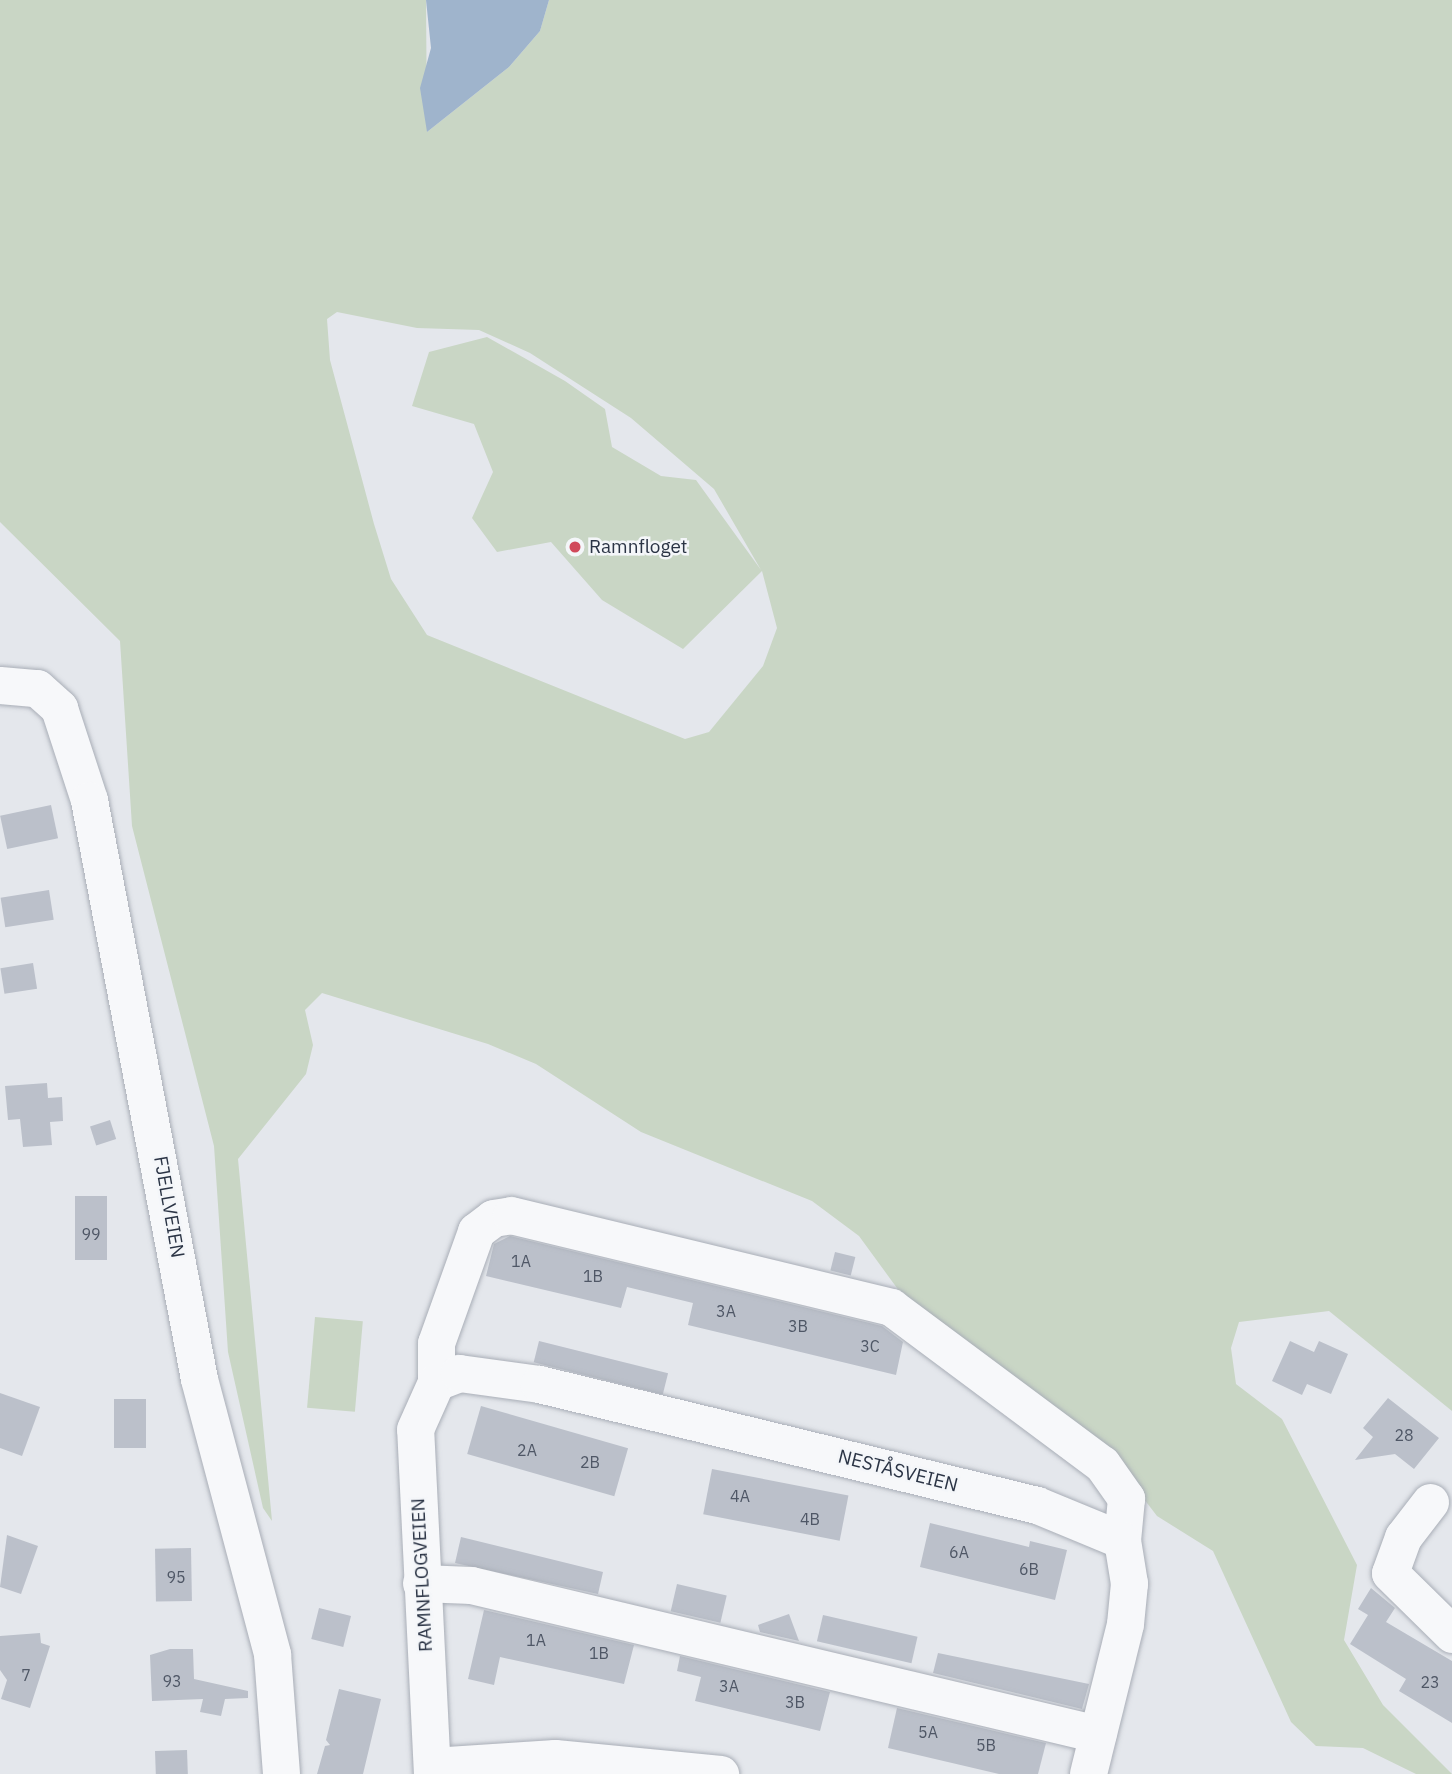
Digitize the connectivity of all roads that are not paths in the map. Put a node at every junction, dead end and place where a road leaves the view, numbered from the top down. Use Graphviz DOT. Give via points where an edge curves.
graph roads {
  1 [pos="0,685"];
  2 [pos="436,1382"];
  3 [pos="1430,1502"];
  4 [pos="1122,1540"];
  5 [pos="421,1583"];
  6 [pos="1452,1634"];
  7 [pos="1098,1734"];
  8 [pos="432,1770"];
  9 [pos="281,1774"];
  10 [pos="720,1774"];
  11 [pos="1088,1774"];
  1 -- 9 [label="street, FJELLVEIEN" via="37,688 59,708 89,800 199,1379 272,1654"];
  2 -- 4 [label="street, NESTÅSVEIEN" via="459,1373 540,1384 1037,1505"];
  2 -- 4 [label="street" via="436,1343 476,1230 493,1218 511,1216 891,1307 1102,1464 1126,1498"];
  2 -- 5 [label="street, RAMNFLOGVEIEN" via="415,1429"];
  3 -- 6 [label="street" via="1391,1559 1390,1573"];
  4 -- 7 [label="street" via="1128,1604"];
  5 -- 7 [label="street" via="471,1585"];
  5 -- 8 [label="street, RAMNFLOGVEIEN"];
  7 -- 11 [label="street"];
  8 -- 10 [label="street" via="555,1758"];
}
